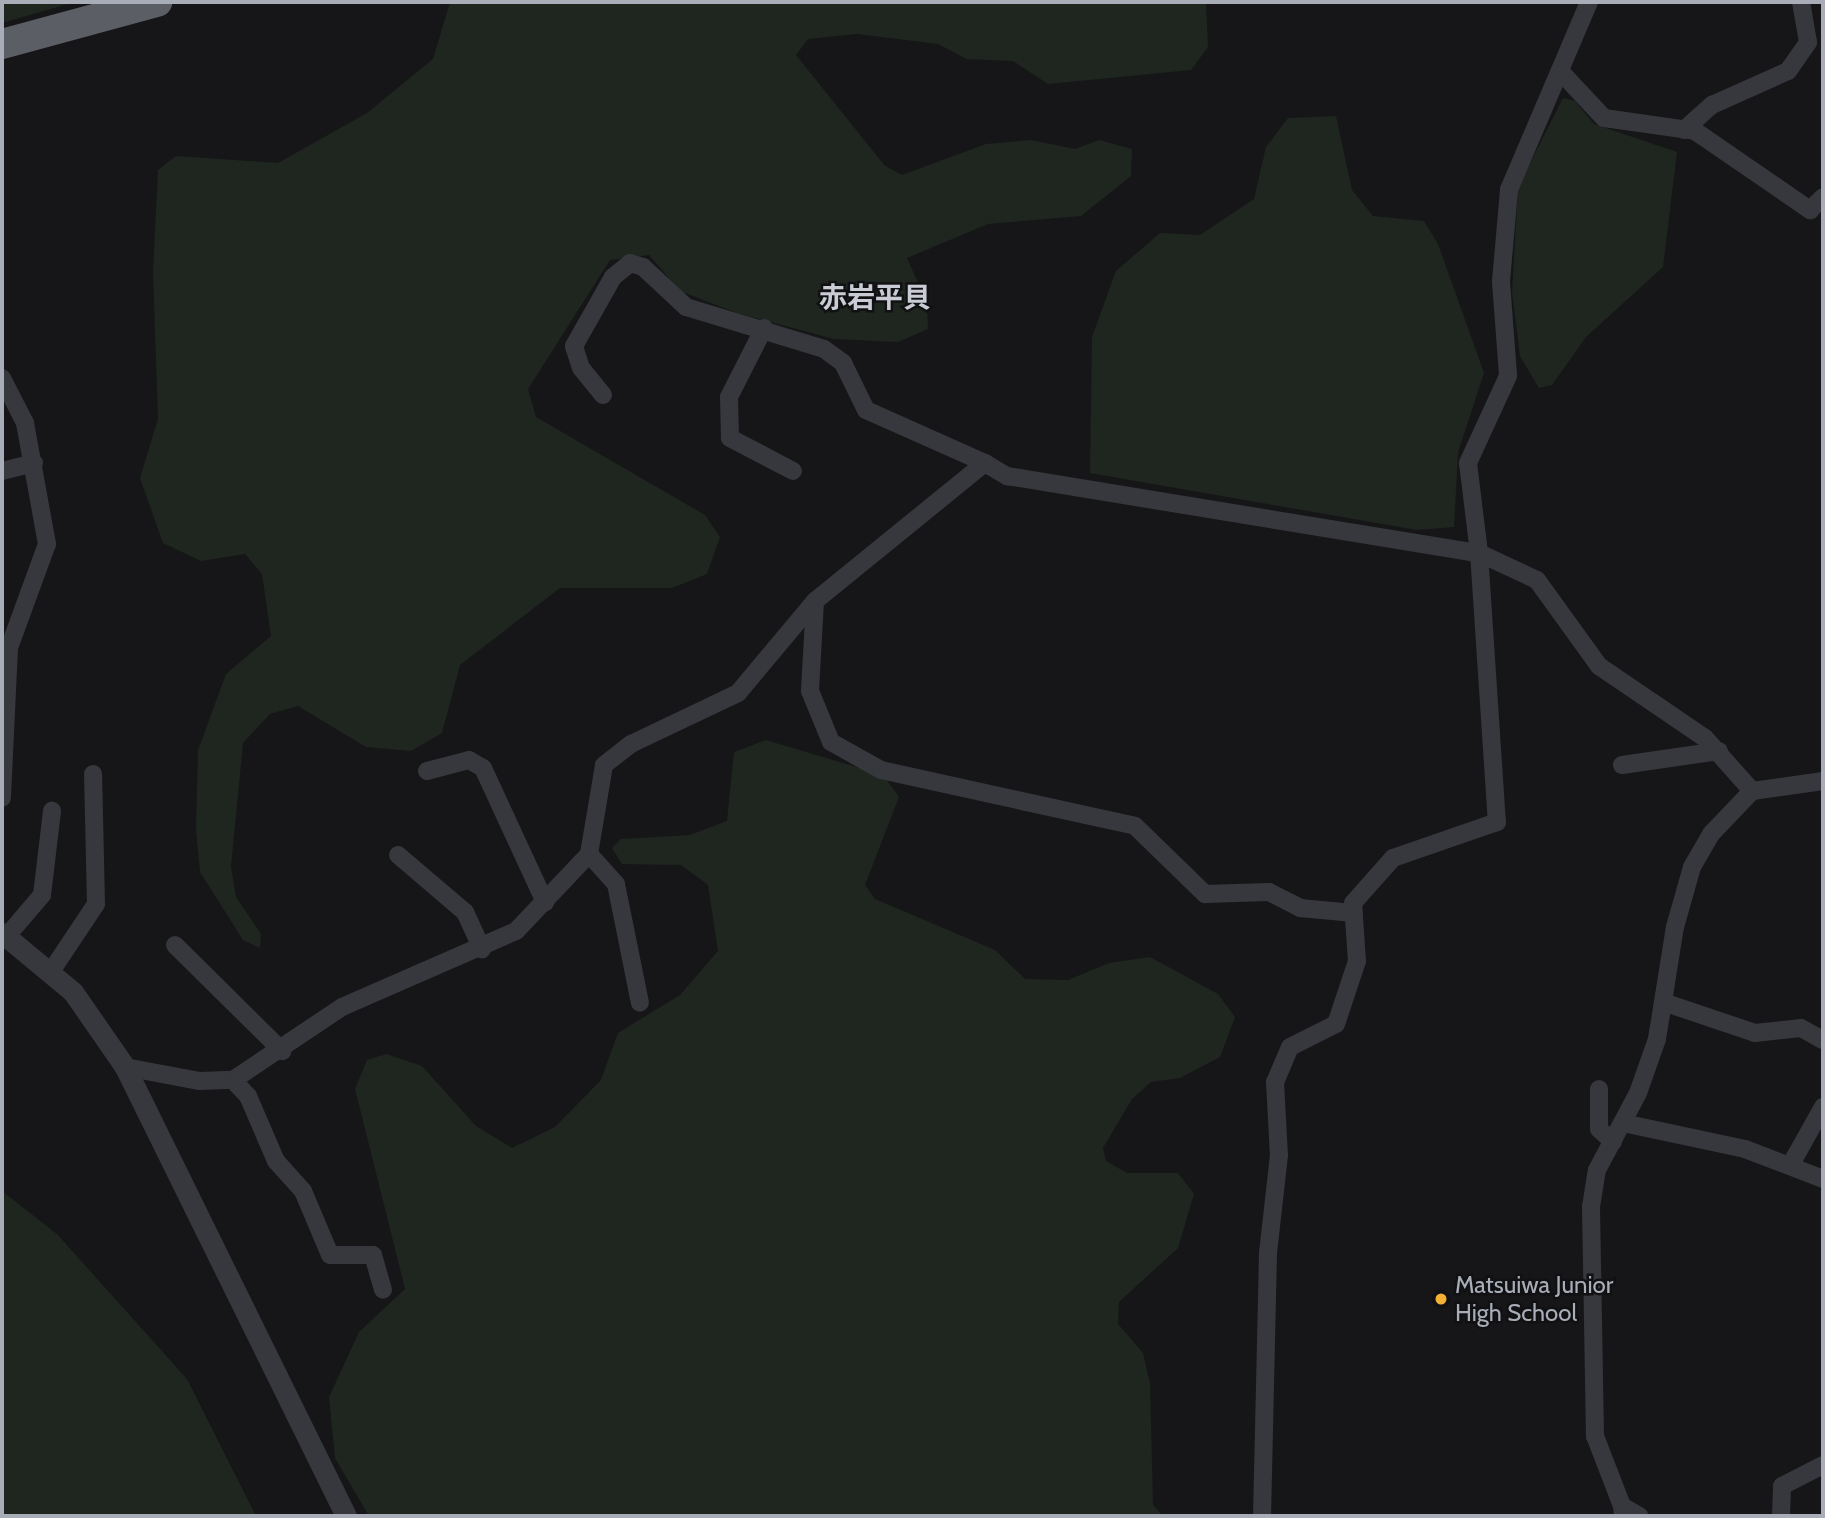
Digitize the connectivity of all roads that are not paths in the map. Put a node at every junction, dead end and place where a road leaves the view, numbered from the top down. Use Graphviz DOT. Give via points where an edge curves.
graph roads {
  1 [pos="157,2"];
  2 [pos="1589,2"];
  3 [pos="1801,2"];
  4 [pos="2,44"];
  5 [pos="1560,71"];
  6 [pos="1684,130"];
  7 [pos="1823,197"];
  8 [pos="764,328"];
  9 [pos="2,378"];
  10 [pos="603,394"];
  11 [pos="34,463"];
  12 [pos="985,463"];
  13 [pos="2,471"];
  14 [pos="793,471"];
  15 [pos="1479,553"];
  16 [pos="815,601"];
  17 [pos="3,676"];
  18 [pos="1719,751"];
  19 [pos="1622,765"];
  20 [pos="427,771"];
  21 [pos="93,774"];
  22 [pos="1823,781"];
  23 [pos="1752,791"];
  24 [pos="2,798"];
  25 [pos="52,811"];
  26 [pos="589,854"];
  27 [pos="398,855"];
  28 [pos="545,902"];
  29 [pos="1354,913"];
  30 [pos="4,935"];
  31 [pos="175,945"];
  32 [pos="482,950"];
  33 [pos="52,970"];
  34 [pos="640,1003"];
  35 [pos="1666,1003"];
  36 [pos="1823,1040"];
  37 [pos="282,1051"];
  38 [pos="125,1067"];
  39 [pos="233,1080"];
  40 [pos="1599,1089"];
  41 [pos="1823,1107"];
  42 [pos="1623,1123"];
  43 [pos="1613,1142"];
  44 [pos="1790,1166"];
  45 [pos="1823,1179"];
  46 [pos="383,1290"];
  47 [pos="1823,1465"];
  48 [pos="1623,1511"];
  49 [pos="346,1516"];
  50 [pos="1262,1516"];
  51 [pos="1639,1516"];
  52 [pos="1781,1516"];
  1 -- 4 [label="highway"];
  2 -- 5 [label="street"];
  3 -- 6 [label="street" via="1808,42 1788,71 1712,105"];
  5 -- 6 [label="street" via="1604,118"];
  5 -- 15 [label="street" via="1509,190 1501,282 1508,376 1468,463"];
  6 -- 7 [label="street" via="1695,131 1810,209"];
  8 -- 10 [label="street" via="686,307 643,267 630,263 613,277 574,346 581,368"];
  8 -- 12 [label="street" via="824,349 843,363 866,410"];
  8 -- 14 [label="street" via="729,397 730,438"];
  9 -- 11 [label="street" via="25,423"];
  11 -- 13 [label="street"];
  11 -- 17 [label="street" via="47,544"];
  12 -- 15 [label="street" via="1007,476"];
  12 -- 16 [label="street"];
  15 -- 18 [label="street" via="1537,580 1600,666"];
  15 -- 29 [label="street" via="1497,822 1393,858 1353,903"];
  16 -- 26 [label="street" via="738,693 631,744 604,765"];
  16 -- 29 [label="street" via="810,691 831,741 851,753 881,770 1135,826 1205,894 1269,892 1300,908"];
  17 -- 24 [label="street"];
  18 -- 19 [label="street"];
  18 -- 23 [label="street"];
  20 -- 28 [label="street" via="469,760 483,768"];
  21 -- 33 [label="street" via="96,904"];
  22 -- 23 [label="street"];
  23 -- 35 [label="street" via="1712,834 1692,867 1675,927"];
  25 -- 30 [label="street" via="42,895"];
  26 -- 28 [label="street"];
  26 -- 34 [label="street" via="615,884"];
  27 -- 32 [label="street" via="466,912"];
  28 -- 32 [label="street" via="516,931"];
  29 -- 50 [label="street" via="1357,961 1336,1024 1290,1047 1275,1082 1279,1155 1268,1253"];
  30 -- 33 [label="street"];
  31 -- 37 [label="street"];
  32 -- 37 [label="street" via="342,1007"];
  33 -- 38 [label="street"];
  35 -- 36 [label="street" via="1755,1033 1801,1028"];
  35 -- 42 [label="street"];
  37 -- 39 [label="street"];
  38 -- 39 [label="street" via="199,1081"];
  38 -- 49 [label="street"];
  39 -- 46 [label="street" via="248,1096 276,1161 303,1191 330,1255 373,1255"];
  40 -- 43 [label="street" via="1599,1129"];
  41 -- 44 [label="street"];
  42 -- 43 [label="street"];
  42 -- 44 [label="street" via="1745,1149"];
  43 -- 48 [label="street" via="1597,1170 1591,1207 1594,1411 1595,1436"];
  44 -- 45 [label="street"];
  47 -- 52 [label="street" via="1782,1486"];
  48 -- 51 [label="street"];
}
